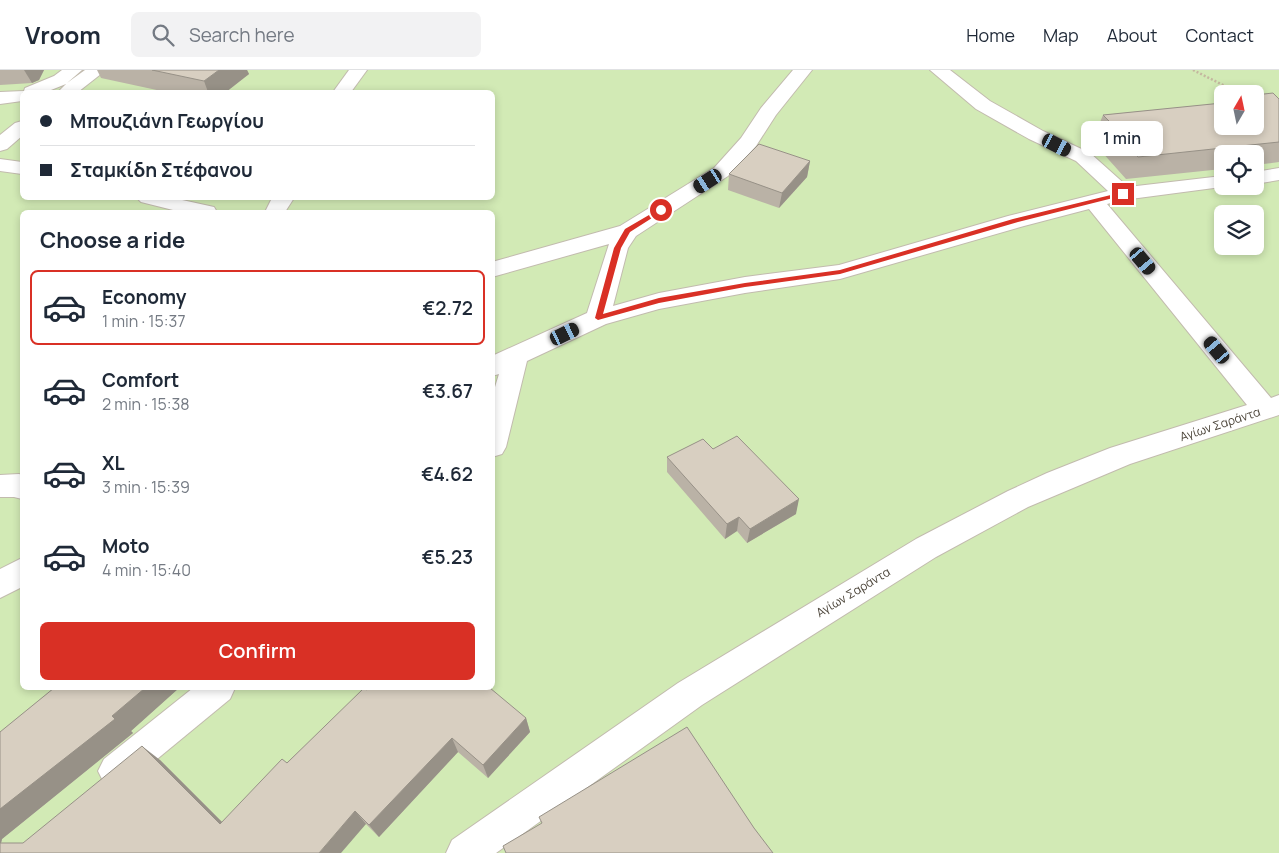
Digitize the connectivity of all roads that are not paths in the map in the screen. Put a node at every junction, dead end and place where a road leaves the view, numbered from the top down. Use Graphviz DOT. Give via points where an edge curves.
graph roads {
  1 [pos="73,70"];
  2 [pos="97,70"];
  3 [pos="358,70"];
  4 [pos="803,70"];
  5 [pos="939,70"];
  6 [pos="37,90"];
  7 [pos="75,90"];
  8 [pos="343,90"];
  9 [pos="20,96"];
  10 [pos="0,98"];
  11 [pos="20,129"];
  12 [pos="0,145"];
  13 [pos="0,166"];
  14 [pos="20,168"];
  15 [pos="1279,174"];
  16 [pos="1264,176"];
  17 [pos="1214,183"];
  18 [pos="1123,194"];
  19 [pos="156,200"];
  20 [pos="1094,202"];
  21 [pos="198,210"];
  22 [pos="628,231"];
  23 [pos="495,269"];
  24 [pos="598,318"];
  25 [pos="516,357"];
  26 [pos="495,366"];
  27 [pos="1272,407"];
  28 [pos="495,436"];
  29 [pos="0,486"];
  30 [pos="20,486"];
  31 [pos="20,572"];
  32 [pos="0,585"];
  33 [pos="216,690"];
  34 [pos="91,792"];
  35 [pos="465,853"];
  1 -- 6 [label="street"];
  2 -- 7 [label="street"];
  3 -- 8 [label="street"];
  4 -- 22 [label="street" via="768,112 749,142 721,172"];
  5 -- 18 [label="street" via="983,105 1083,157"];
  9 -- 10 [label="street"];
  11 -- 12 [label="street"];
  13 -- 14 [label="street"];
  15 -- 16 [label="street"];
  17 -- 18 [label="street"];
  18 -- 20 [label="street"];
  19 -- 21 [label="street"];
  20 -- 24 [label="street" via="1016,220 840,272 659,301"];
  20 -- 27 [label="street"];
  22 -- 23 [label="street"];
  22 -- 24 [label="street" via="617,248"];
  24 -- 25 [label="street"];
  25 -- 26 [label="street"];
  25 -- 28 [label="street"];
  27 -- 35 [label="street, Αγίων Σαράντα" via="1120,456 1018,499 926,548 690,694"];
  29 -- 30 [label="street"];
  31 -- 32 [label="street"];
  33 -- 34 [label="street"];
}
